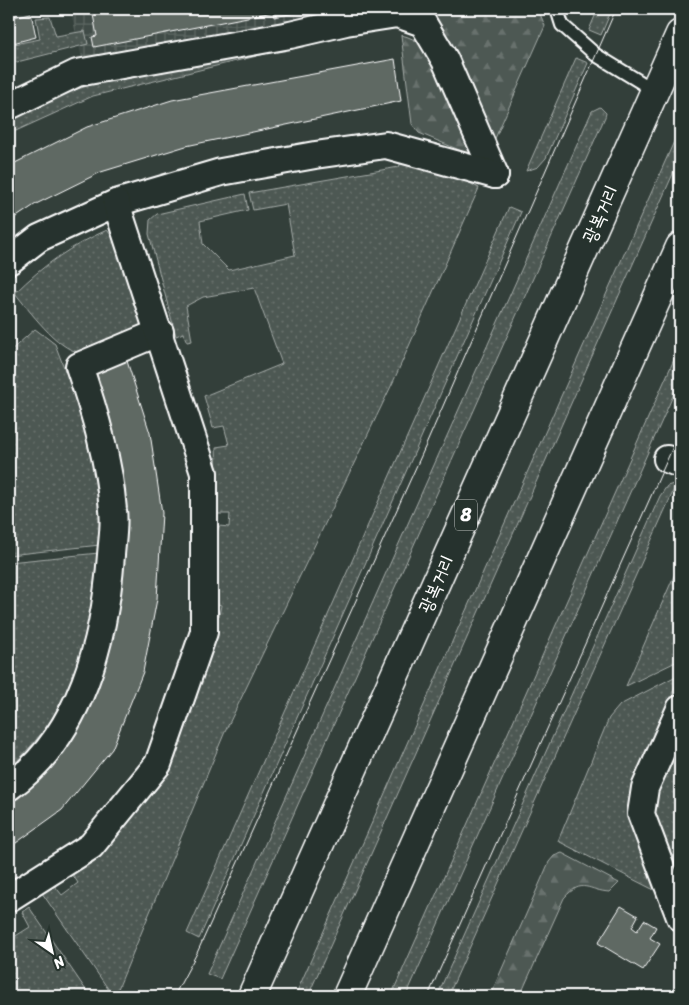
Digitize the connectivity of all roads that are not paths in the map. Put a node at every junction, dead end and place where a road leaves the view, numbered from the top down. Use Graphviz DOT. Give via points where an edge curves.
graph roads {
  1 [pos="557,9"];
  2 [pos="680,34"];
  3 [pos="655,91"];
  4 [pos="9,106"];
  5 [pos="116,204"];
  6 [pos="680,246"];
  7 [pos="9,261"];
  8 [pos="160,332"];
  9 [pos="680,709"];
  10 [pos="9,787"];
  11 [pos="9,898"];
  12 [pos="680,917"];
  13 [pos="252,996"];
  14 [pos="347,996"];
  1 -- 3 [label="lane" via="562,25 596,55"];
  2 -- 3 [label="highway, 광복거리 / 8"];
  3 -- 13 [label="highway, 광복거리 / 8"];
  4 -- 5 [label="street" via="77,73 397,14 423,23 445,60 495,174 386,145 221,172"];
  5 -- 7 [label="street" via="39,238"];
  5 -- 8 [label="street"];
  6 -- 14 [label="highway"];
  8 -- 10 [label="street" via="79,366 97,419 114,511 108,590 94,656 69,720 28,774"];
  8 -- 11 [label="street" via="204,473 204,632 158,764 92,846"];
  9 -- 12 [label="street" via="645,788 642,814"];
}
